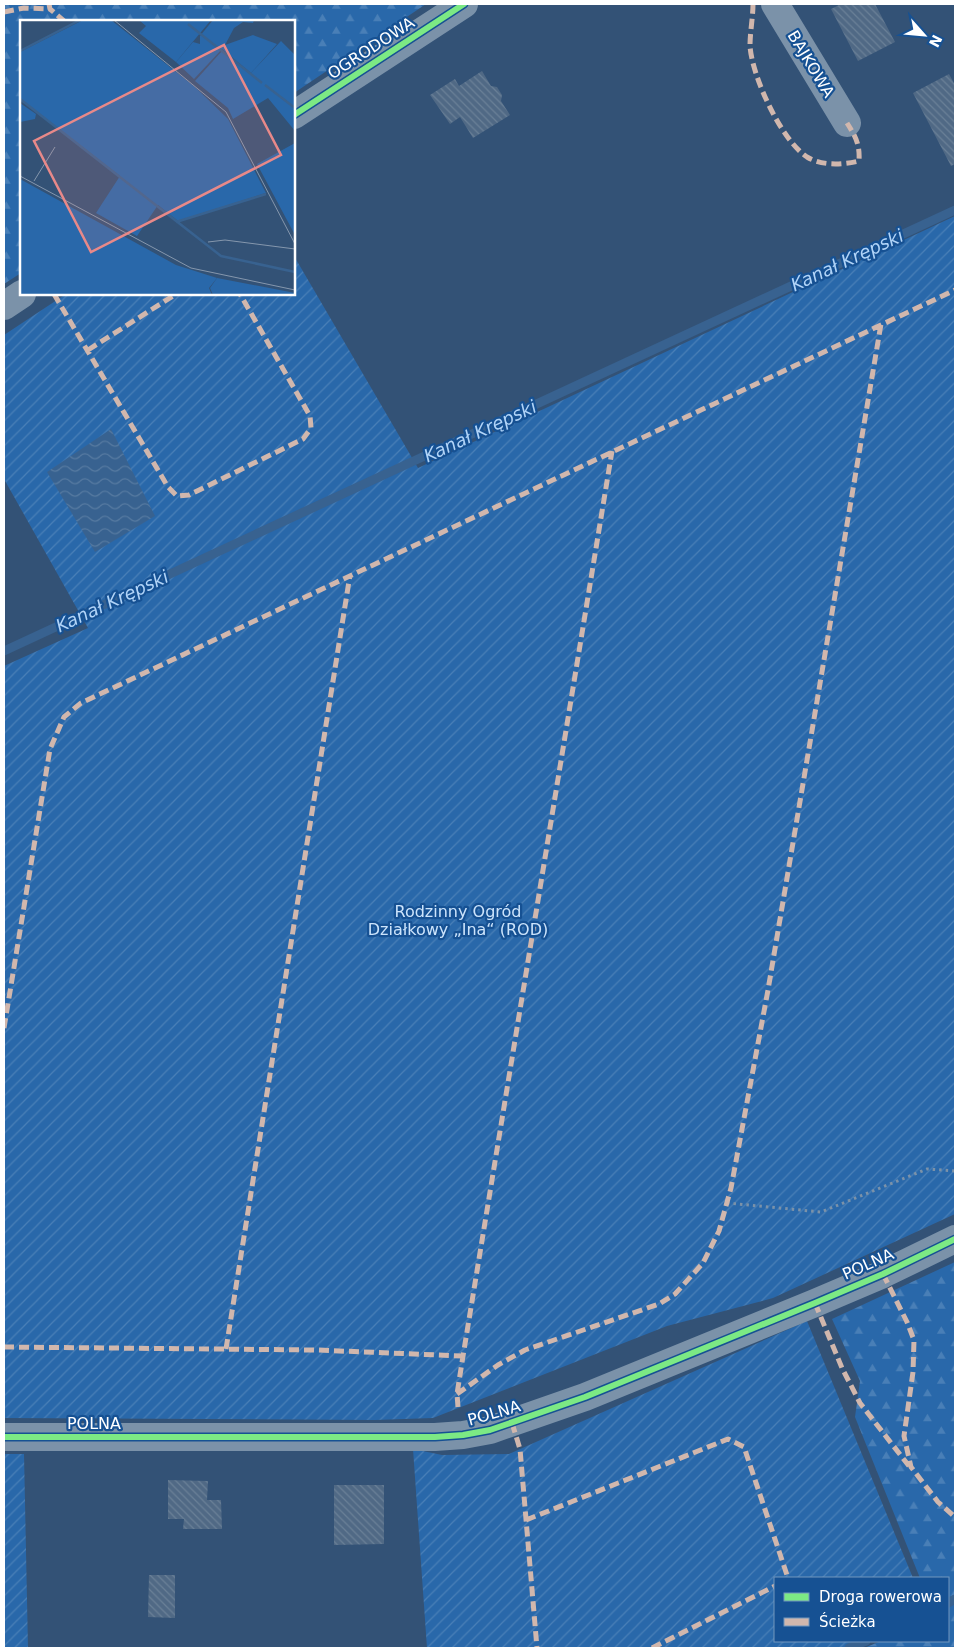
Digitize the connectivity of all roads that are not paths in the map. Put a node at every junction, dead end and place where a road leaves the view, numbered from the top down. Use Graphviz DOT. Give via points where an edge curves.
graph roads {
  1 [pos="464,4"];
  2 [pos="775,4"];
  3 [pos="295,114"];
  4 [pos="847,123"];
  5 [pos="20,295"];
  6 [pos="4,306"];
  7 [pos="955,1240"];
  8 [pos="4,1437"];
  1 -- 3 [label="street, OGRODOWA"];
  2 -- 4 [label="street, BAJKOWA"];
  5 -- 6 [label="street"];
  7 -- 8 [label="street, POLNA" via="883,1274 594,1393 490,1430 435,1437"];
}
